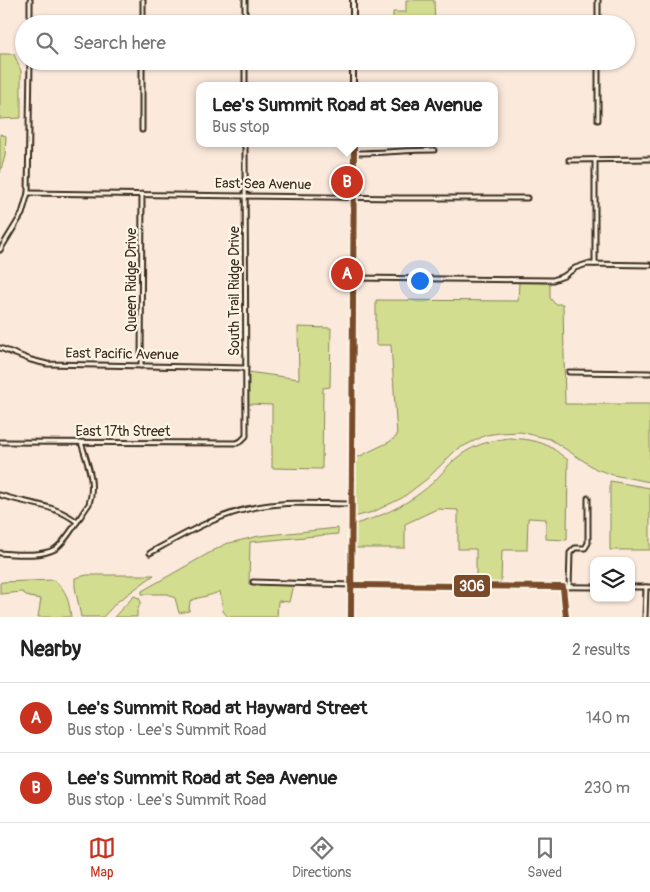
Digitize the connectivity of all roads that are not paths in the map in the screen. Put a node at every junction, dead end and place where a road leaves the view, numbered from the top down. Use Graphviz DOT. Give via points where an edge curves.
graph roads {
  1 [pos="30,0"];
  2 [pos="142,0"];
  3 [pos="245,0"];
  4 [pos="353,0"];
  5 [pos="598,0"];
  6 [pos="30,15"];
  7 [pos="142,15"];
  8 [pos="245,15"];
  9 [pos="353,15"];
  10 [pos="598,15"];
  11 [pos="30,70"];
  12 [pos="142,70"];
  13 [pos="598,70"];
  14 [pos="598,120"];
  15 [pos="142,130"];
  16 [pos="245,147"];
  17 [pos="354,147"];
  18 [pos="434,150"];
  19 [pos="354,153"];
  20 [pos="650,159"];
  21 [pos="569,160"];
  22 [pos="595,161"];
  23 [pos="28,193"];
  24 [pos="142,194"];
  25 [pos="244,195"];
  26 [pos="354,196"];
  27 [pos="527,198"];
  28 [pos="0,250"];
  29 [pos="595,264"];
  30 [pos="650,265"];
  31 [pos="353,278"];
  32 [pos="0,348"];
  33 [pos="141,366"];
  34 [pos="246,368"];
  35 [pos="569,372"];
  36 [pos="650,373"];
  37 [pos="244,438"];
  38 [pos="0,442"];
  39 [pos="81,442"];
  40 [pos="0,495"];
  41 [pos="588,498"];
  42 [pos="352,504"];
  43 [pos="77,522"];
  44 [pos="0,553"];
  45 [pos="150,553"];
  46 [pos="253,582"];
  47 [pos="352,585"];
  48 [pos="563,587"];
  49 [pos="569,587"];
  50 [pos="590,587"];
  51 [pos="635,587"];
  52 [pos="648,587"];
  53 [pos="351,617"];
  54 [pos="566,617"];
  55 [pos="646,617"];
  1 -- 6 [label="street"];
  2 -- 7 [label="street"];
  3 -- 8 [label="street"];
  4 -- 9 [label="main road"];
  5 -- 10 [label="street"];
  11 -- 23 [label="street"];
  12 -- 15 [label="street"];
  13 -- 14 [label="street"];
  16 -- 25 [label="street, South Trail Ridge Drive"];
  17 -- 19 [label="main road"];
  18 -- 19 [label="street"];
  19 -- 26 [label="main road"];
  20 -- 22 [label="street"];
  21 -- 22 [label="street"];
  22 -- 29 [label="street"];
  23 -- 24 [label="street, East Sea Avenue"];
  23 -- 28 [label="street" via="22,214"];
  24 -- 25 [label="street, East Sea Avenue"];
  24 -- 33 [label="street, Queen Ridge Drive"];
  25 -- 26 [label="street, East Sea Avenue"];
  25 -- 34 [label="street, South Trail Ridge Drive"];
  26 -- 27 [label="street, East Sea Avenue"];
  26 -- 31 [label="main road"];
  29 -- 30 [label="street"];
  29 -- 31 [label="street" via="581,265 553,280"];
  31 -- 42 [label="main road"];
  32 -- 33 [label="street, East Pacific Avenue" via="47,364"];
  33 -- 34 [label="street, East Pacific Avenue"];
  34 -- 37 [label="street, South Trail Ridge Drive"];
  35 -- 36 [label="street"];
  37 -- 39 [label="street, East 17th Street" via="237,443"];
  38 -- 39 [label="street, East 17th Street"];
  39 -- 43 [label="street" via="92,490 89,504"];
  40 -- 43 [label="street" via="56,510"];
  41 -- 49 [label="street" via="588,543 585,548 575,548 570,553"];
  42 -- 45 [label="street" via="282,504 240,510 198,526"];
  42 -- 47 [label="main road"];
  43 -- 44 [label="street" via="61,544 52,550"];
  46 -- 47 [label="street"];
  47 -- 48 [label="street"];
  47 -- 53 [label="main road"];
  48 -- 49 [label="street"];
  48 -- 54 [label="street"];
  49 -- 50 [label="street"];
  51 -- 52 [label="street"];
  52 -- 55 [label="street"];
}
